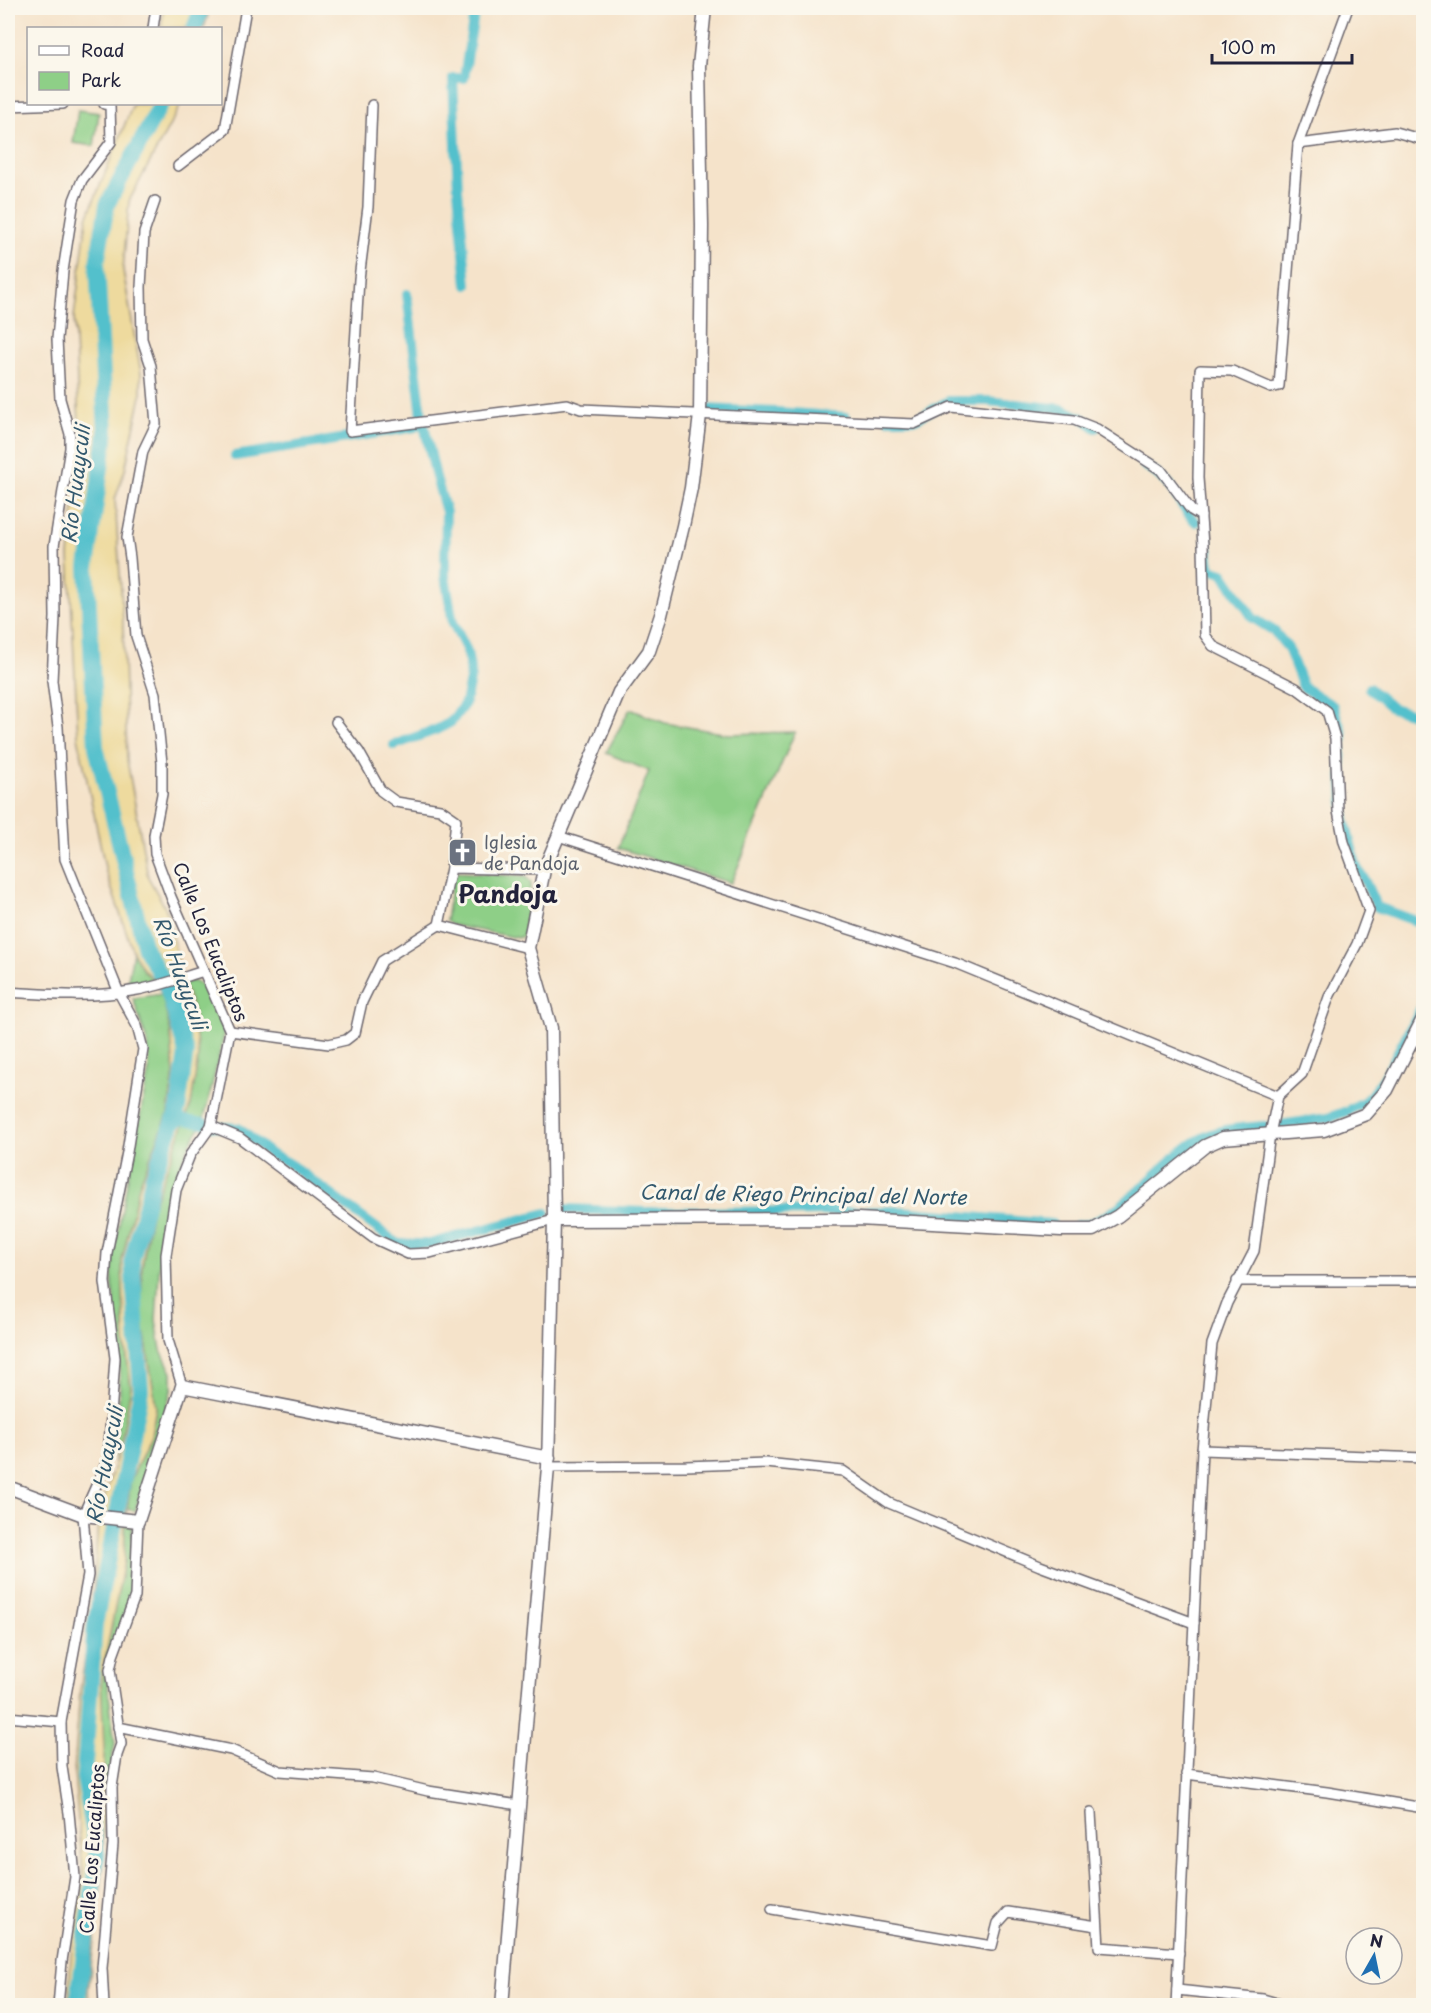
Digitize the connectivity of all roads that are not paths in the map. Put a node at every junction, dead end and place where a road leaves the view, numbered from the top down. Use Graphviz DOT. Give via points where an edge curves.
graph roads {
  1 [pos="156,8"];
  2 [pos="246,8"];
  3 [pos="705,8"];
  4 [pos="1348,8"];
  5 [pos="153,27"];
  6 [pos="36,105"];
  7 [pos="110,105"];
  8 [pos="372,105"];
  9 [pos="8,106"];
  10 [pos="1424,140"];
  11 [pos="1298,144"];
  12 [pos="178,166"];
  13 [pos="155,201"];
  14 [pos="700,415"];
  15 [pos="1201,516"];
  16 [pos="336,722"];
  17 [pos="558,836"];
  18 [pos="451,868"];
  19 [pos="544,870"];
  20 [pos="439,926"];
  21 [pos="528,948"];
  22 [pos="204,971"];
  23 [pos="8,992"];
  24 [pos="119,993"];
  25 [pos="1424,1017"];
  26 [pos="230,1030"];
  27 [pos="1278,1096"];
  28 [pos="211,1126"];
  29 [pos="1270,1134"];
  30 [pos="554,1220"];
  31 [pos="1238,1281"];
  32 [pos="1424,1281"];
  33 [pos="182,1386"];
  34 [pos="1202,1450"];
  35 [pos="1424,1458"];
  36 [pos="548,1462"];
  37 [pos="8,1487"];
  38 [pos="89,1515"];
  39 [pos="134,1521"];
  40 [pos="1194,1623"];
  41 [pos="8,1717"];
  42 [pos="61,1722"];
  43 [pos="118,1727"];
  44 [pos="1186,1774"];
  45 [pos="519,1805"];
  46 [pos="1424,1808"];
  47 [pos="1091,1813"];
  48 [pos="772,1909"];
  49 [pos="1097,1926"];
  50 [pos="1179,1953"];
  51 [pos="1177,1990"];
  52 [pos="58,2006"];
  53 [pos="104,2006"];
  54 [pos="502,2006"];
  55 [pos="1176,2006"];
  56 [pos="1287,2006"];
  1 -- 5 [label="street"];
  2 -- 12 [label="street" via="225,130"];
  3 -- 14 [label="street" via="699,66"];
  4 -- 11 [label="street"];
  6 -- 9 [label="street"];
  7 -- 24 [label="street" via="111,142 82,180 74,200 63,271 57,339 60,399 70,448 54,546 52,681 65,859"];
  8 -- 14 [label="street" via="350,431 567,404 581,409"];
  10 -- 11 [label="street" via="1395,132"];
  11 -- 15 [label="street" via="1279,386 1271,388 1232,371 1200,370"];
  13 -- 22 [label="street, Calle Los Eucaliptos" via="144,233 141,287 142,339 151,366 156,424 143,451 127,537 136,636 155,694 162,763 155,854"];
  14 -- 15 [label="street" via="914,424 951,407 1074,420 1097,429 1161,470 1191,510"];
  14 -- 17 [label="street" via="695,468 683,526 649,651 619,692"];
  15 -- 27 [label="street" via="1205,635 1213,646 1296,688 1327,711 1335,738 1338,810 1344,842 1369,911 1357,944 1329,997 1302,1074"];
  16 -- 18 [label="street" via="381,791 396,801 440,809 456,820"];
  17 -- 19 [label="street"];
  17 -- 27 [label="street" via="955,963"];
  18 -- 19 [label="street"];
  18 -- 20 [label="street"];
  19 -- 21 [label="street"];
  20 -- 21 [label="street"];
  20 -- 26 [label="street" via="382,961 362,1002 355,1033 346,1040 329,1044"];
  21 -- 30 [label="street" via="550,1028"];
  22 -- 24 [label="street"];
  22 -- 26 [label="street, Calle Los Eucaliptos"];
  23 -- 24 [label="street"];
  24 -- 38 [label="street" via="137,1026 143,1049 107,1253 105,1282 115,1358 108,1459"];
  25 -- 29 [label="street" via="1386,1090 1366,1114 1324,1130"];
  26 -- 28 [label="street, Calle Los Eucaliptos"];
  27 -- 29 [label="street"];
  28 -- 30 [label="street" via="240,1138 373,1238 408,1254 430,1252"];
  28 -- 33 [label="street, Calle Los Eucaliptos" via="190,1155 176,1190 166,1255 168,1340"];
  29 -- 30 [label="street" via="1223,1138 1205,1146 1118,1216 1093,1230 858,1219"];
  29 -- 31 [label="street" via="1254,1251"];
  30 -- 36 [label="street"];
  31 -- 32 [label="street"];
  31 -- 34 [label="street" via="1212,1344"];
  33 -- 36 [label="street"];
  33 -- 39 [label="street, Calle Los Eucaliptos"];
  34 -- 35 [label="street"];
  34 -- 40 [label="street"];
  36 -- 40 [label="street" via="686,1466 766,1463 843,1471 889,1503 1040,1566"];
  36 -- 45 [label="street"];
  37 -- 38 [label="street"];
  38 -- 39 [label="street"];
  38 -- 42 [label="street" via="88,1575"];
  39 -- 43 [label="street, Calle Los Eucaliptos" via="135,1596 110,1670"];
  40 -- 44 [label="street"];
  41 -- 42 [label="street"];
  42 -- 52 [label="street" via="62,1767 75,1878"];
  43 -- 45 [label="street" via="231,1750 280,1771 374,1778"];
  43 -- 53 [label="street, Calle Los Eucaliptos" via="121,1744 112,1787 114,1844 102,1968"];
  44 -- 46 [label="street"];
  44 -- 50 [label="street"];
  45 -- 54 [label="street"];
  47 -- 49 [label="street"];
  48 -- 49 [label="street" via="992,1946 998,1923 1008,1912"];
  49 -- 50 [label="street" via="1099,1947"];
  50 -- 51 [label="street"];
  51 -- 55 [label="street"];
  51 -- 56 [label="street" via="1263,1999"];
}
